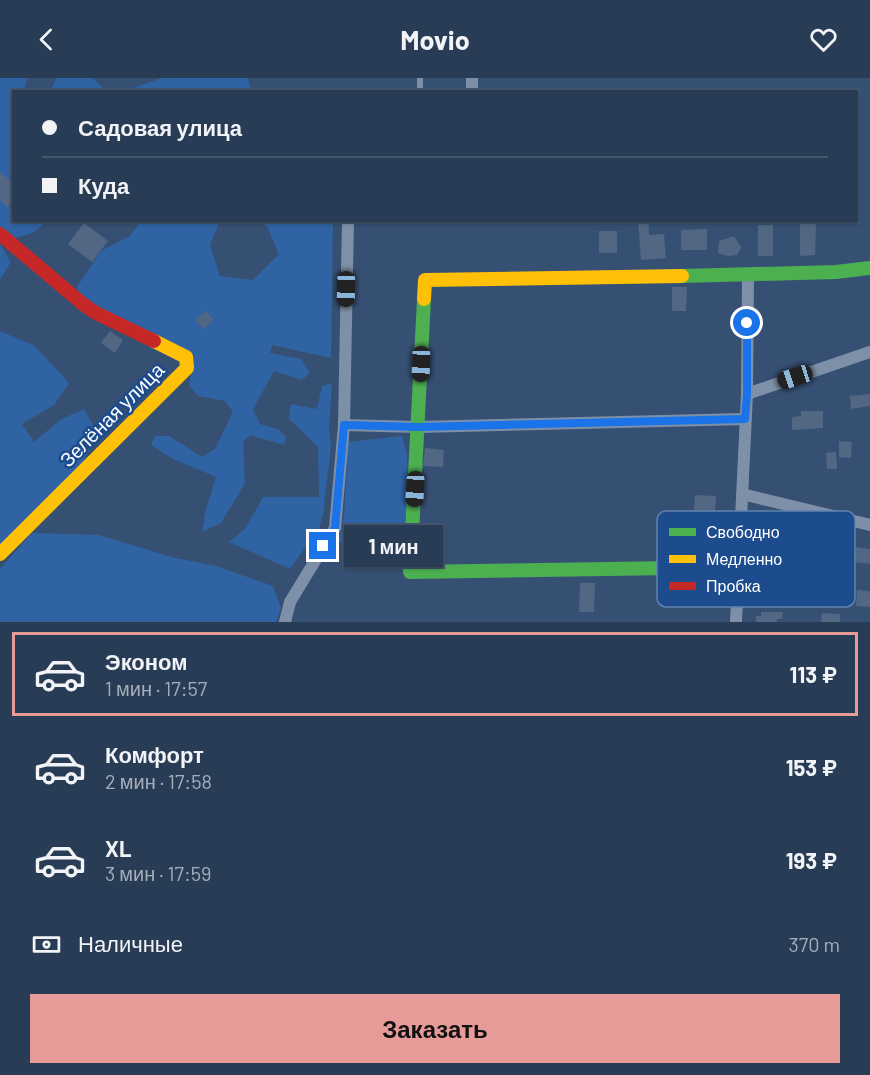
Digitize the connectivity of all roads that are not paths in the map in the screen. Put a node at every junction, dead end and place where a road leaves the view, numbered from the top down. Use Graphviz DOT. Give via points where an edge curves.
graph roads {
  1 [pos="348,222"];
  2 [pos="0,234"];
  3 [pos="870,267"];
  4 [pos="748,275"];
  5 [pos="870,352"];
  6 [pos="747,394"];
  7 [pos="745,419"];
  8 [pos="344,425"];
  9 [pos="418,427"];
  10 [pos="742,494"];
  11 [pos="741,511"];
  12 [pos="812,511"];
  13 [pos="855,521"];
  14 [pos="870,525"];
  15 [pos="0,554"];
  16 [pos="657,568"];
  17 [pos="737,607"];
  18 [pos="285,622"];
  19 [pos="736,622"];
  1 -- 8 [label="street"];
  2 -- 15 [label="street, Зелёная улица" via="84,305 186,357 187,368"];
  3 -- 4 [label="street"];
  4 -- 6 [label="street"];
  4 -- 9 [label="street" via="425,280"];
  5 -- 6 [label="street"];
  6 -- 7 [label="street"];
  7 -- 9 [label="street"];
  7 -- 10 [label="street"];
  8 -- 9 [label="street"];
  8 -- 18 [label="street" via="335,528 290,602"];
  9 -- 16 [label="street" via="410,572"];
  10 -- 11 [label="street"];
  10 -- 12 [label="street"];
  13 -- 14 [label="street"];
  17 -- 19 [label="street"];
}
